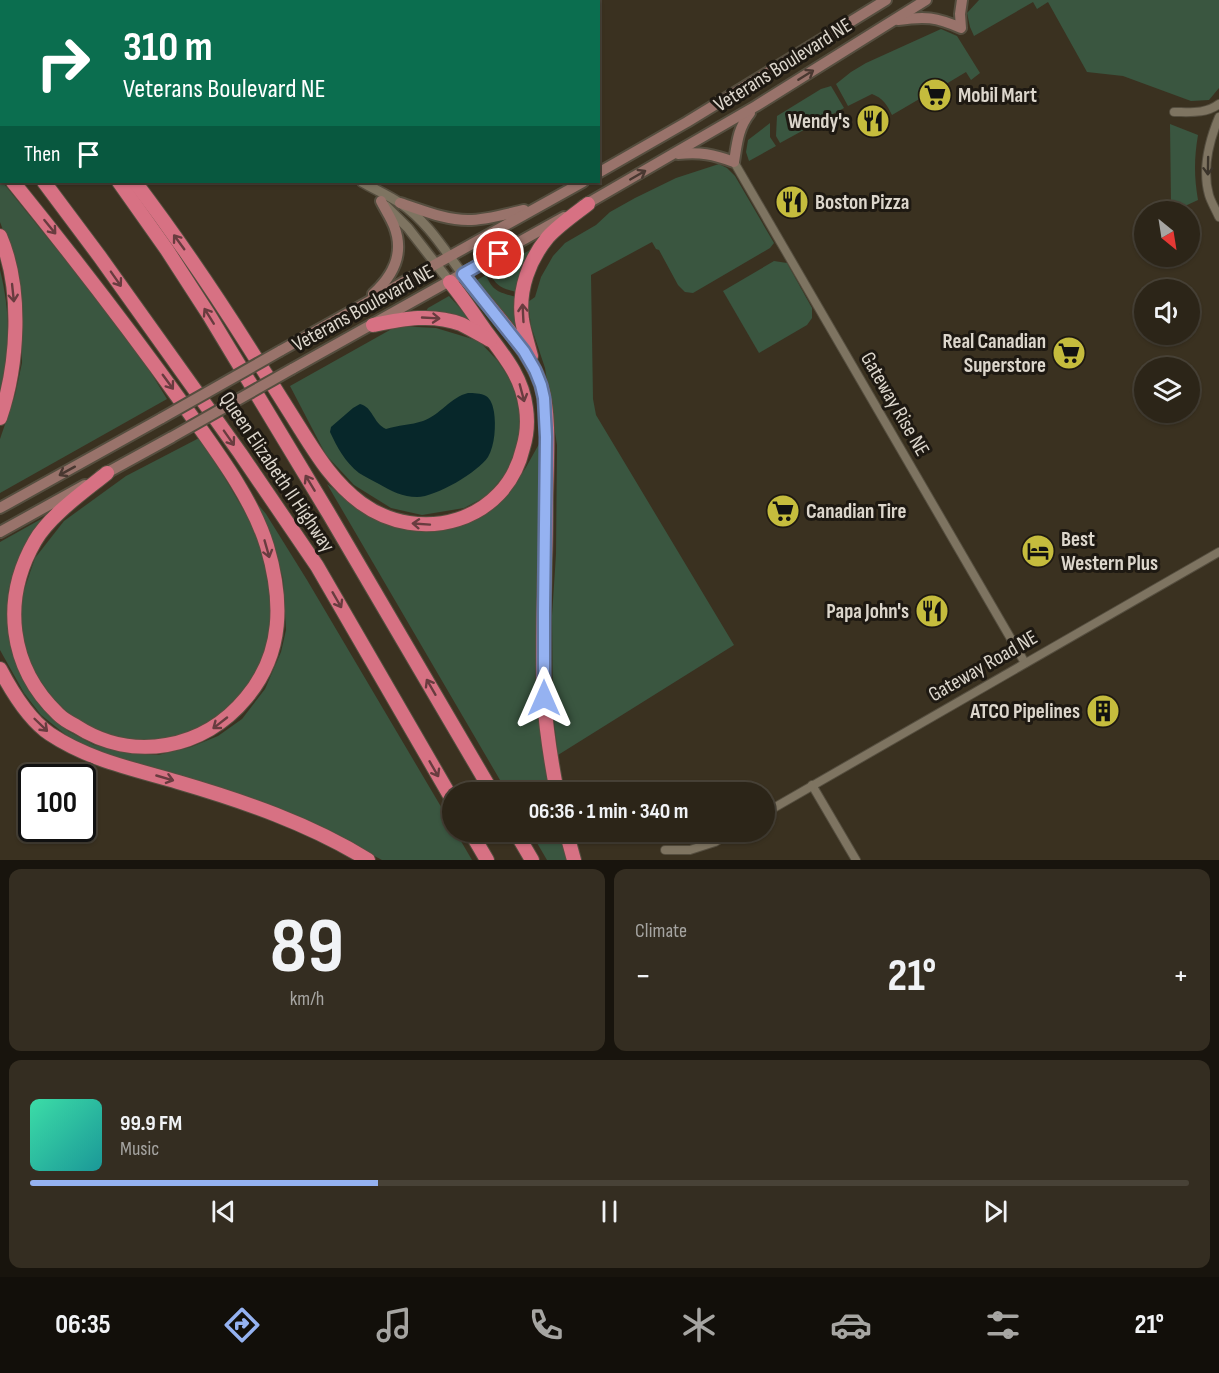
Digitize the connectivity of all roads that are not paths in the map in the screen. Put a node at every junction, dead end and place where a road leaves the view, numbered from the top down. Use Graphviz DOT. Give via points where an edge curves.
graph roads {
  1 [pos="886,0"];
  2 [pos="926,0"];
  3 [pos="962,0"];
  4 [pos="892,21"];
  5 [pos="1219,104"];
  6 [pos="756,106"];
  7 [pos="1174,112"];
  8 [pos="1219,117"];
  9 [pos="675,154"];
  10 [pos="734,162"];
  11 [pos="600,172"];
  12 [pos="14,183"];
  13 [pos="45,183"];
  14 [pos="120,183"];
  15 [pos="136,183"];
  16 [pos="363,183"];
  17 [pos="364,183"];
  18 [pos="581,183"];
  19 [pos="381,201"];
  20 [pos="400,203"];
  21 [pos="588,204"];
  22 [pos="539,206"];
  23 [pos="1219,213"];
  24 [pos="0,236"];
  25 [pos="449,256"];
  26 [pos="436,263"];
  27 [pos="463,274"];
  28 [pos="450,282"];
  29 [pos="359,307"];
  30 [pos="373,324"];
  31 [pos="495,342"];
  32 [pos="535,370"];
  33 [pos="0,418"];
  34 [pos="107,472"];
  35 [pos="0,508"];
  36 [pos="0,532"];
  37 [pos="1219,552"];
  38 [pos="1025,663"];
  39 [pos="2,673"];
  40 [pos="442,782"];
  41 [pos="486,782"];
  42 [pos="555,782"];
  43 [pos="812,785"];
  44 [pos="775,807"];
  45 [pos="476,842"];
  46 [pos="521,842"];
  47 [pos="569,842"];
  48 [pos="715,842"];
  49 [pos="665,850"];
  50 [pos="368,860"];
  51 [pos="487,860"];
  52 [pos="532,860"];
  53 [pos="574,860"];
  54 [pos="856,860"];
  1 -- 11 [label="main road, Veterans Boulevard NE"];
  2 -- 4 [label="main road, Veterans Boulevard NE"];
  3 -- 4 [label="main road" via="961,28 933,18"];
  6 -- 4 [label="main road, Veterans Boulevard NE, one-way"];
  5 -- 7 [label="street" via="1200,112"];
  6 -- 9 [label="main road, Veterans Boulevard NE"];
  6 -- 10 [label="main road" via="743,122"];
  8 -- 23 [label="street, one-way" via="1207,166 1209,195"];
  9 -- 10 [label="main road" via="707,153"];
  21 -- 9 [label="main road, Veterans Boulevard NE, one-way"];
  10 -- 38 [label="street, Gateway Rise NE"];
  12 -- 34 [label="highway, one-way" via="110,304 214,447 267,544 278,621 272,655 258,685 238,709 211,730 169,745 142,747 86,733 59,715 44,698 20,657 14,627 14,595 21,568 48,525"];
  13 -- 40 [label="highway, Queen Elizabeth II Highway, one-way" via="317,566"];
  41 -- 14 [label="highway, Queen Elizabeth II Highway, one-way" via="209,315"];
  31 -- 15 [label="highway, one-way" via="519,382 526,408 525,443 513,477 493,499 456,521 422,524 380,514 350,494 325,467 198,269"];
  16 -- 19 [label="street"];
  17 -- 20 [label="street"];
  18 -- 22 [label="main road, Veterans Boulevard NE"];
  19 -- 26 [label="street"];
  19 -- 29 [label="main road" via="395,227 398,256 386,282"];
  20 -- 22 [label="main road" via="471,220"];
  20 -- 25 [label="street" via="418,218"];
  21 -- 27 [label="main road, Veterans Boulevard NE"];
  32 -- 21 [label="highway, one-way" via="523,321 525,277 550,236"];
  22 -- 25 [label="main road, Veterans Boulevard NE"];
  24 -- 33 [label="highway, one-way" via="14,294 14,351 8,395"];
  25 -- 26 [label="main road, Veterans Boulevard NE"];
  25 -- 27 [label="street"];
  26 -- 28 [label="street"];
  26 -- 29 [label="main road, Veterans Boulevard NE"];
  27 -- 28 [label="main road, Veterans Boulevard NE"];
  27 -- 32 [label="highway"];
  28 -- 30 [label="main road, Veterans Boulevard NE"];
  28 -- 31 [label="highway"];
  29 -- 35 [label="main road, Veterans Boulevard NE, one-way, bridge"];
  30 -- 31 [label="highway, one-way" via="429,317 461,324"];
  30 -- 34 [label="main road, Veterans Boulevard NE, bridge"];
  32 -- 42 [label="highway" via="546,414 544,698"];
  34 -- 36 [label="main road, Veterans Boulevard NE"];
  37 -- 38 [label="street, Gateway Road NE"];
  38 -- 43 [label="street, Gateway Road NE"];
  39 -- 50 [label="highway, one-way" via="36,721 48,733 79,750 243,802 314,831"];
  43 -- 44 [label="street, Gateway Road NE"];
  43 -- 54 [label="street"];
  45 -- 51 [label="highway"];
  46 -- 52 [label="highway"];
  47 -- 53 [label="highway"];
  48 -- 49 [label="street" via="690,850"];
}
